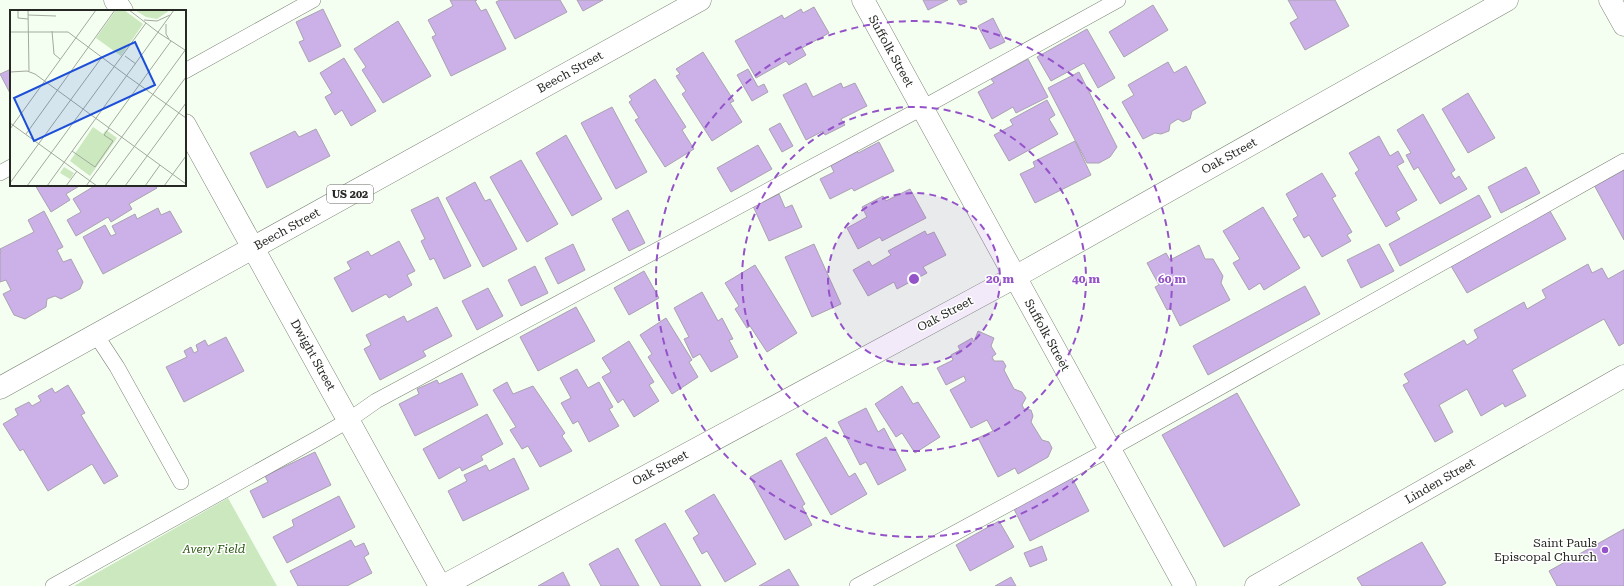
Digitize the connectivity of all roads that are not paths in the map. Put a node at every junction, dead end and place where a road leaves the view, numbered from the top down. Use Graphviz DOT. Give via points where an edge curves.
graph roads {
  1 [pos="115,0"];
  2 [pos="313,0"];
  3 [pos="700,0"];
  4 [pos="863,0"];
  5 [pos="1118,0"];
  6 [pos="1507,0"];
  7 [pos="1610,0"];
  8 [pos="121,10"];
  9 [pos="1624,25"];
  10 [pos="186,70"];
  11 [pos="922,108"];
  12 [pos="186,127"];
  13 [pos="1624,161"];
  14 [pos="10,168"];
  15 [pos="0,173"];
  16 [pos="253,248"];
  17 [pos="1015,276"];
  18 [pos="96,335"];
  19 [pos="1624,376"];
  20 [pos="0,388"];
  21 [pos="349,420"];
  22 [pos="1110,449"];
  23 [pos="180,482"];
  24 [pos="53,586"];
  25 [pos="442,586"];
  26 [pos="857,586"];
  27 [pos="1185,586"];
  28 [pos="1256,586"];
  1 -- 8 [label="street"];
  2 -- 10 [label="lane"];
  3 -- 16 [label="street, Beech Street / US 202"];
  4 -- 11 [label="street, Suffolk Street"];
  5 -- 11 [label="lane"];
  6 -- 17 [label="street, Oak Street"];
  7 -- 9 [label="street"];
  11 -- 17 [label="street, Suffolk Street"];
  11 -- 21 [label="lane" via="376,401"];
  12 -- 16 [label="street, Dwight Street"];
  13 -- 22 [label="lane"];
  14 -- 15 [label="lane"];
  16 -- 18 [label="street, Beech Street / US 202"];
  16 -- 21 [label="street, Dwight Street"];
  17 -- 22 [label="street, Suffolk Street"];
  17 -- 25 [label="street, Oak Street"];
  18 -- 20 [label="street, Beech Street / US 202"];
  18 -- 23 [label="lane" via="117,367"];
  19 -- 28 [label="street, Linden Street"];
  21 -- 24 [label="lane"];
  21 -- 25 [label="street, Dwight Street"];
  22 -- 26 [label="lane"];
  22 -- 27 [label="street, Suffolk Street"];
}
